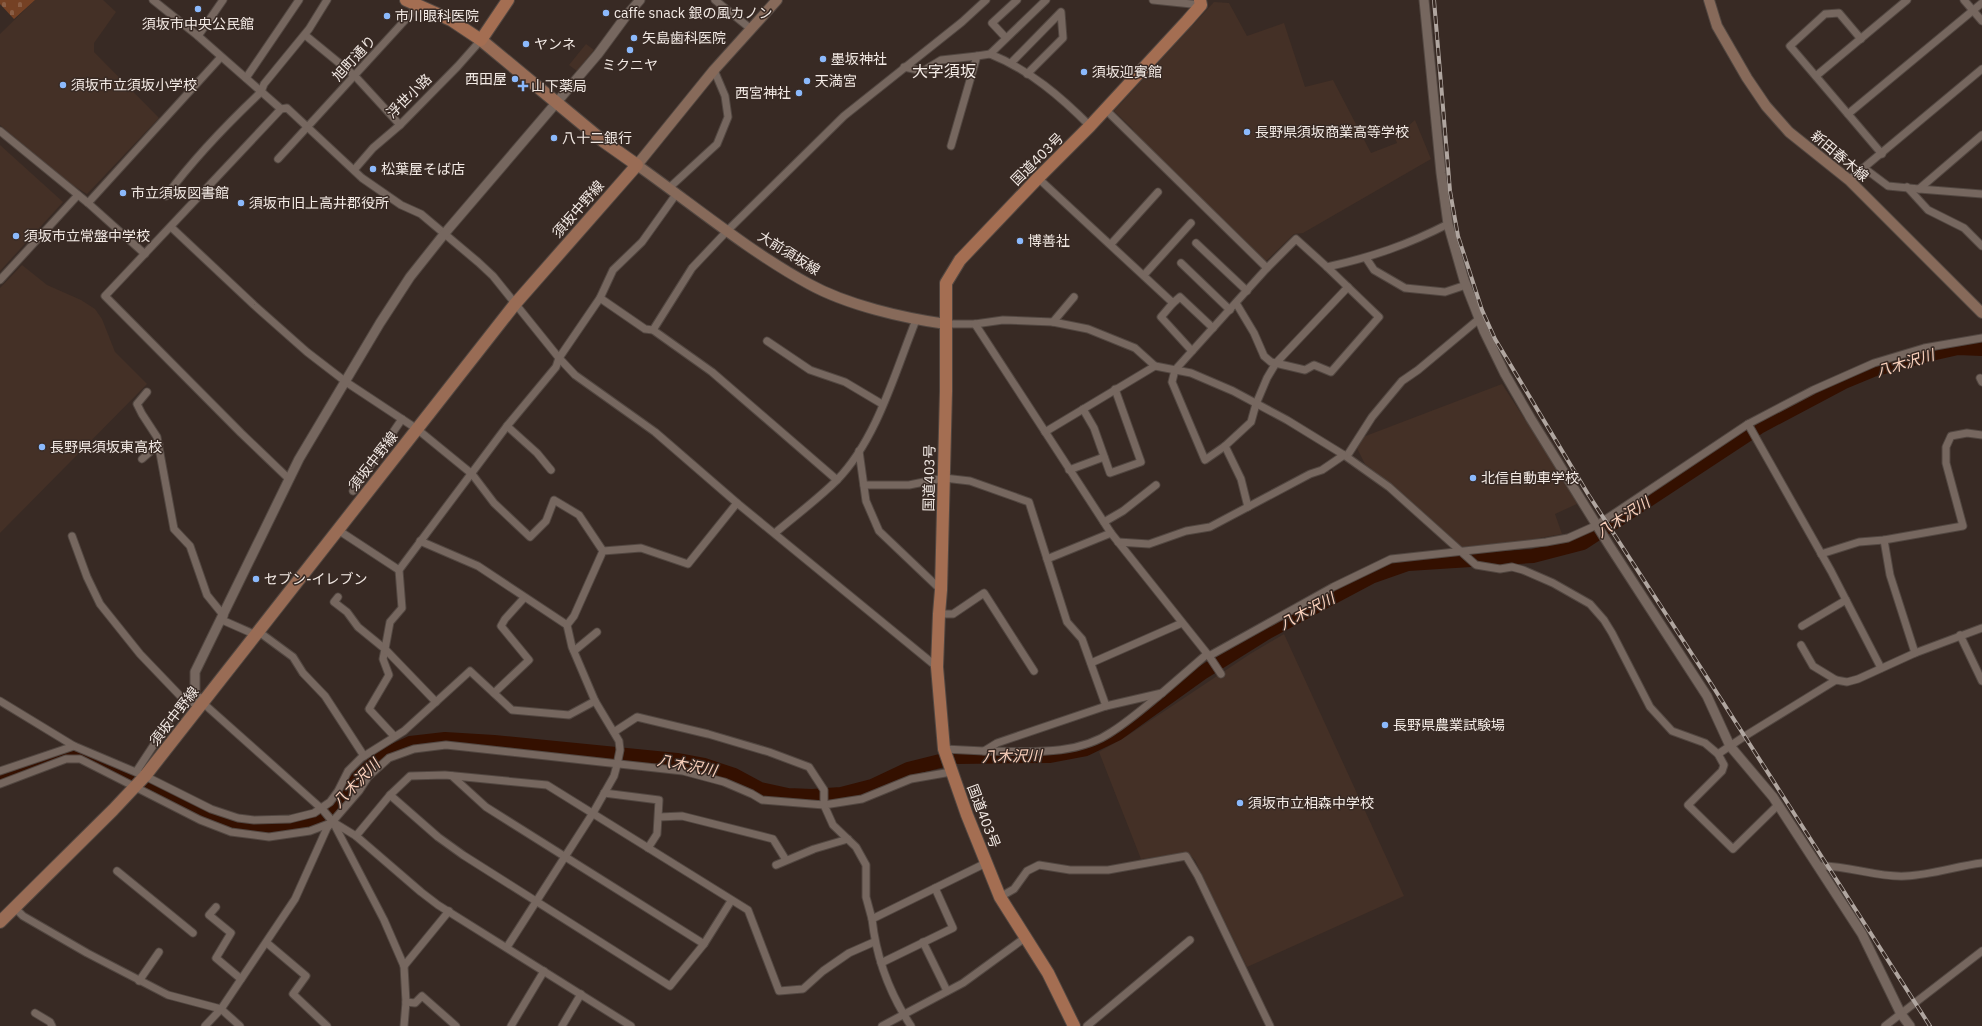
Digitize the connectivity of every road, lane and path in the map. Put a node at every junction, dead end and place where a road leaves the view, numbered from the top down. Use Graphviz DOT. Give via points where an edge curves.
graph roads {
  1 [pos="154,0"];
  2 [pos="223,0"];
  3 [pos="299,0"];
  4 [pos="327,0"];
  5 [pos="406,0"];
  6 [pos="508,0"];
  7 [pos="640,0"];
  8 [pos="715,0"];
  9 [pos="777,0"];
  10 [pos="986,0"];
  11 [pos="1017,0"];
  12 [pos="1046,0"];
  13 [pos="1153,0"];
  14 [pos="1424,0"];
  15 [pos="1709,0"];
  16 [pos="1908,0"];
  17 [pos="1964,0"];
  18 [pos="1202,2"];
  19 [pos="1982,3"];
  20 [pos="418,6"];
  21 [pos="1973,10"];
  22 [pos="1982,21"];
  23 [pos="751,29"];
  24 [pos="305,35"];
  25 [pos="198,36"];
  26 [pos="1006,38"];
  27 [pos="1861,39"];
  28 [pos="481,40"];
  29 [pos="990,54"];
  30 [pos="221,56"];
  31 [pos="977,56"];
  32 [pos="1011,63"];
  33 [pos="904,67"];
  34 [pos="1982,69"];
  35 [pos="714,70"];
  36 [pos="1027,74"];
  37 [pos="355,76"];
  38 [pos="1816,76"];
  39 [pos="246,78"];
  40 [pos="261,92"];
  41 [pos="556,102"];
  42 [pos="281,109"];
  43 [pos="1106,110"];
  44 [pos="1848,114"];
  45 [pos="400,125"];
  46 [pos="308,126"];
  47 [pos="1090,126"];
  48 [pos="0,130"];
  49 [pos="1982,135"];
  50 [pos="951,146"];
  51 [pos="1882,154"];
  52 [pos="278,159"];
  53 [pos="637,165"];
  54 [pos="1864,168"];
  55 [pos="354,170"];
  56 [pos="1038,178"];
  57 [pos="1850,180"];
  58 [pos="1907,187"];
  59 [pos="1919,189"];
  60 [pos="673,190"];
  61 [pos="1158,192"];
  62 [pos="1982,194"];
  63 [pos="78,195"];
  64 [pos="166,196"];
  65 [pos="88,203"];
  66 [pos="1191,223"];
  67 [pos="1448,224"];
  68 [pos="171,227"];
  69 [pos="728,230"];
  70 [pos="445,233"];
  71 [pos="1196,243"];
  72 [pos="1110,244"];
  73 [pos="1982,246"];
  74 [pos="145,254"];
  75 [pos="1366,258"];
  76 [pos="1181,263"];
  77 [pos="1327,267"];
  78 [pos="1267,268"];
  79 [pos="1144,275"];
  80 [pos="0,280"];
  81 [pos="1466,285"];
  82 [pos="1348,287"];
  83 [pos="1247,291"];
  84 [pos="1074,297"];
  85 [pos="600,298"];
  86 [pos="1173,303"];
  87 [pos="1236,303"];
  88 [pos="514,304"];
  89 [pos="1230,310"];
  90 [pos="1982,313"];
  91 [pos="1479,319"];
  92 [pos="916,320"];
  93 [pos="1053,322"];
  94 [pos="946,324"];
  95 [pos="975,324"];
  96 [pos="1213,328"];
  97 [pos="653,330"];
  98 [pos="1982,338"];
  99 [pos="767,340"];
  100 [pos="1192,351"];
  101 [pos="559,358"];
  102 [pos="1276,363"];
  103 [pos="1155,366"];
  104 [pos="1175,370"];
  105 [pos="346,382"];
  106 [pos="1115,390"];
  107 [pos="147,392"];
  108 [pos="882,404"];
  109 [pos="1256,404"];
  110 [pos="1083,409"];
  111 [pos="402,419"];
  112 [pos="507,426"];
  113 [pos="1749,426"];
  114 [pos="417,429"];
  115 [pos="1045,432"];
  116 [pos="1982,435"];
  117 [pos="159,444"];
  118 [pos="1225,446"];
  119 [pos="859,451"];
  120 [pos="1346,455"];
  121 [pos="1104,457"];
  122 [pos="142,459"];
  123 [pos="551,470"];
  124 [pos="1069,470"];
  125 [pos="472,474"];
  126 [pos="944,478"];
  127 [pos="289,479"];
  128 [pos="837,480"];
  129 [pos="864,485"];
  130 [pos="1156,485"];
  131 [pos="353,491"];
  132 [pos="738,503"];
  133 [pos="1248,506"];
  134 [pos="1104,522"];
  135 [pos="1597,525"];
  136 [pos="338,530"];
  137 [pos="1111,533"];
  138 [pos="775,534"];
  139 [pos="72,536"];
  140 [pos="1884,540"];
  141 [pos="420,541"];
  142 [pos="1118,542"];
  143 [pos="603,551"];
  144 [pos="1462,552"];
  145 [pos="1821,554"];
  146 [pos="1047,559"];
  147 [pos="399,570"];
  148 [pos="941,590"];
  149 [pos="338,597"];
  150 [pos="524,598"];
  151 [pos="1846,600"];
  152 [pos="939,614"];
  153 [pos="223,618"];
  154 [pos="1182,623"];
  155 [pos="567,625"];
  156 [pos="1802,626"];
  157 [pos="1982,628"];
  158 [pos="597,632"];
  159 [pos="257,634"];
  160 [pos="1960,635"];
  161 [pos="1801,644"];
  162 [pos="386,649"];
  163 [pos="574,651"];
  164 [pos="1915,653"];
  165 [pos="1208,655"];
  166 [pos="1091,663"];
  167 [pos="937,667"];
  168 [pos="1881,668"];
  169 [pos="1034,671"];
  170 [pos="1221,674"];
  171 [pos="1836,680"];
  172 [pos="1982,681"];
  173 [pos="1162,693"];
  174 [pos="494,694"];
  175 [pos="0,701"];
  176 [pos="595,701"];
  177 [pos="186,702"];
  178 [pos="436,702"];
  179 [pos="203,703"];
  180 [pos="1106,706"];
  181 [pos="165,729"];
  182 [pos="614,732"];
  183 [pos="394,736"];
  184 [pos="175,738"];
  185 [pos="74,746"];
  186 [pos="1730,746"];
  187 [pos="944,749"];
  188 [pos="984,751"];
  189 [pos="1718,754"];
  190 [pos="364,756"];
  191 [pos="618,764"];
  192 [pos="0,771"];
  193 [pos="951,772"];
  194 [pos="452,776"];
  195 [pos="139,779"];
  196 [pos="0,784"];
  197 [pos="604,793"];
  198 [pos="390,796"];
  199 [pos="824,805"];
  200 [pos="1778,805"];
  201 [pos="322,809"];
  202 [pos="593,813"];
  203 [pos="659,817"];
  204 [pos="332,820"];
  205 [pos="356,836"];
  206 [pos="848,839"];
  207 [pos="648,848"];
  208 [pos="564,858"];
  209 [pos="786,860"];
  210 [pos="986,863"];
  211 [pos="1982,863"];
  212 [pos="776,865"];
  213 [pos="1818,866"];
  214 [pos="117,872"];
  215 [pos="935,888"];
  216 [pos="1000,897"];
  217 [pos="731,901"];
  218 [pos="536,902"];
  219 [pos="216,907"];
  220 [pos="14,908"];
  221 [pos="449,911"];
  222 [pos="872,918"];
  223 [pos="0,922"];
  224 [pos="193,933"];
  225 [pos="1026,937"];
  226 [pos="1190,940"];
  227 [pos="874,942"];
  228 [pos="923,942"];
  229 [pos="267,943"];
  230 [pos="704,944"];
  231 [pos="507,947"];
  232 [pos="1982,951"];
  233 [pos="160,952"];
  234 [pos="881,963"];
  235 [pos="404,966"];
  236 [pos="544,970"];
  237 [pos="241,979"];
  238 [pos="140,981"];
  239 [pos="947,991"];
  240 [pos="581,994"];
  241 [pos="406,1002"];
  242 [pos="221,1009"];
  243 [pos="35,1013"];
  244 [pos="903,1014"];
  245 [pos="1900,1014"];
  246 [pos="52,1026"];
  247 [pos="205,1026"];
  248 [pos="240,1026"];
  249 [pos="327,1026"];
  250 [pos="404,1026"];
  251 [pos="456,1026"];
  252 [pos="511,1026"];
  253 [pos="562,1026"];
  254 [pos="631,1026"];
  255 [pos="882,1026"];
  256 [pos="911,1026"];
  257 [pos="1074,1026"];
  258 [pos="1087,1026"];
  259 [pos="1270,1026"];
  260 [pos="1884,1026"];
  261 [pos="1910,1026"];
  1 -- 25 [label="street"];
  2 -- 25 [label="street"];
  3 -- 39 [label="street"];
  4 -- 24 [label="street"];
  5 -- 20 [label="highway"];
  6 -- 28 [label="highway"];
  7 -- 41 [label="street"];
  8 -- 23 [label="street"];
  9 -- 23 [label="main road"];
  10 -- 33 [label="street"];
  11 -- 26 [label="street" via="992,23"];
  12 -- 26 [label="street"];
  13 -- 18 [label="street"];
  14 -- 67 [label="street"];
  15 -- 57 [label="main road, 新田春木線" via="1717,26 1766,106 1789,132"];
  16 -- 27 [label="street"];
  17 -- 21 [label="street"];
  18 -- 43 [label="highway, 国道403号"];
  19 -- 21 [label="street"];
  20 -- 28 [label="highway" via="451,20"];
  20 -- 37 [label="street, 旭町通り"];
  21 -- 22 [label="street"];
  21 -- 44 [label="street"];
  23 -- 35 [label="main road"];
  24 -- 37 [label="street"];
  24 -- 40 [label="street" via="264,84"];
  25 -- 30 [label="street"];
  26 -- 29 [label="street"];
  27 -- 38 [label="street"];
  27 -- 38 [label="street" via="1839,13 1825,14 1790,46"];
  28 -- 41 [label="main road"];
  28 -- 45 [label="street, 浮世小路"];
  29 -- 31 [label="street"];
  29 -- 32 [label="street"];
  30 -- 39 [label="street"];
  30 -- 65 [label="street"];
  31 -- 33 [label="street" via="941,60 922,71"];
  31 -- 50 [label="street"];
  32 -- 36 [label="street"];
  32 -- 36 [label="street" via="1061,12 1063,38"];
  33 -- 69 [label="street" via="844,116"];
  34 -- 51 [label="street"];
  35 -- 53 [label="main road"];
  35 -- 60 [label="street" via="725,96 728,117 718,144"];
  36 -- 47 [label="street" via="1066,102"];
  37 -- 45 [label="street"];
  37 -- 46 [label="street, 旭町通り"];
  38 -- 44 [label="street"];
  39 -- 40 [label="street"];
  40 -- 42 [label="street"];
  40 -- 64 [label="street" via="210,141"];
  41 -- 53 [label="main road"];
  41 -- 70 [label="street"];
  42 -- 46 [label="street" via="287,108"];
  42 -- 68 [label="street"];
  43 -- 47 [label="highway, 国道403号"];
  43 -- 78 [label="street"];
  44 -- 51 [label="street"];
  45 -- 55 [label="street, 浮世小路" via="373,148"];
  46 -- 52 [label="street, 旭町通り"];
  46 -- 55 [label="street"];
  47 -- 56 [label="highway, 国道403号"];
  48 -- 63 [label="street"];
  49 -- 59 [label="street"];
  51 -- 54 [label="street"];
  53 -- 60 [label="main road, 大前須坂線"];
  53 -- 88 [label="main road, 須坂中野線"];
  54 -- 57 [label="street"];
  54 -- 58 [label="street" via="1888,186"];
  55 -- 70 [label="street" via="362,178 401,205 421,214"];
  56 -- 72 [label="street"];
  56 -- 94 [label="highway, 国道403号" via="960,260 946,282"];
  57 -- 90 [label="main road, 新田春木線"];
  58 -- 59 [label="street"];
  58 -- 73 [label="street" via="1928,210 1964,228"];
  59 -- 62 [label="street"];
  60 -- 69 [label="main road, 大前須坂線"];
  60 -- 85 [label="street" via="642,242 613,270"];
  61 -- 72 [label="street"];
  63 -- 65 [label="street"];
  63 -- 80 [label="street"];
  65 -- 74 [label="street"];
  66 -- 79 [label="street"];
  67 -- 75 [label="street" via="1414,241"];
  67 -- 81 [label="street"];
  68 -- 74 [label="street"];
  68 -- 105 [label="street" via="307,352"];
  69 -- 92 [label="main road, 大前須坂線" via="769,260 810,284 836,296"];
  69 -- 97 [label="street" via="692,268"];
  70 -- 88 [label="street" via="493,276"];
  70 -- 105 [label="street" via="384,317"];
  71 -- 83 [label="street"];
  72 -- 79 [label="street"];
  74 -- 127 [label="street" via="105,296"];
  75 -- 77 [label="street"];
  75 -- 81 [label="street" via="1374,270 1405,288 1445,292"];
  76 -- 89 [label="street"];
  77 -- 78 [label="street" via="1296,239"];
  77 -- 82 [label="street"];
  78 -- 83 [label="street"];
  79 -- 86 [label="street"];
  81 -- 91 [label="street"];
  82 -- 102 [label="street"];
  82 -- 102 [label="street" via="1378,317 1331,372 1314,365 1305,370"];
  83 -- 87 [label="street"];
  84 -- 93 [label="street"];
  85 -- 97 [label="street" via="645,328"];
  85 -- 101 [label="street"];
  86 -- 96 [label="street" via="1180,297"];
  86 -- 100 [label="street" via="1161,317"];
  87 -- 89 [label="street"];
  87 -- 102 [label="street" via="1264,356"];
  88 -- 101 [label="street"];
  88 -- 114 [label="main road, 須坂中野線"];
  89 -- 96 [label="street"];
  91 -- 120 [label="street" via="1402,381 1372,417"];
  91 -- 135 [label="street" via="1505,374"];
  92 -- 94 [label="main road, 大前須坂線"];
  92 -- 108 [label="street"];
  93 -- 95 [label="street" via="1003,320"];
  93 -- 103 [label="street" via="1088,329 1135,348"];
  94 -- 95 [label="street"];
  94 -- 126 [label="highway, 国道403号"];
  95 -- 115 [label="street"];
  96 -- 100 [label="street"];
  97 -- 128 [label="street" via="712,372"];
  98 -- 113 [label="street" via="1924,348 1874,363 1813,390"];
  99 -- 108 [label="street" via="810,370 845,382"];
  100 -- 104 [label="street"];
  101 -- 112 [label="street" via="556,367"];
  101 -- 132 [label="street" via="575,375 655,432"];
  102 -- 109 [label="street" via="1266,378"];
  103 -- 104 [label="street"];
  103 -- 106 [label="street"];
  104 -- 109 [label="street" via="1191,373"];
  104 -- 118 [label="street" via="1172,382 1205,460"];
  105 -- 111 [label="street"];
  105 -- 127 [label="street"];
  106 -- 110 [label="street"];
  106 -- 121 [label="street" via="1141,462 1110,474"];
  107 -- 117 [label="street" via="138,404"];
  108 -- 119 [label="street"];
  109 -- 118 [label="street" via="1251,422"];
  109 -- 120 [label="street"];
  110 -- 115 [label="street"];
  110 -- 121 [label="street" via="1094,428"];
  111 -- 114 [label="street"];
  111 -- 131 [label="street"];
  112 -- 123 [label="street" via="537,452"];
  112 -- 125 [label="street"];
  113 -- 135 [label="street"];
  113 -- 145 [label="street"];
  114 -- 125 [label="street"];
  114 -- 136 [label="main road, 須坂中野線"];
  115 -- 124 [label="street"];
  116 -- 140 [label="street" via="1967,433 1951,436 1946,447 1946,463 1963,526"];
  117 -- 122 [label="street"];
  117 -- 153 [label="street" via="174,529 190,546 207,595"];
  118 -- 133 [label="street" via="1241,479"];
  119 -- 128 [label="street"];
  119 -- 129 [label="street"];
  120 -- 133 [label="street" via="1322,470"];
  120 -- 144 [label="street" via="1389,487"];
  121 -- 124 [label="street"];
  124 -- 134 [label="street"];
  125 -- 141 [label="street"];
  125 -- 143 [label="street" via="494,503 530,537 546,521 554,500 579,515"];
  126 -- 129 [label="street" via="909,485"];
  126 -- 146 [label="street" via="970,481 1029,502"];
  126 -- 148 [label="highway, 国道403号"];
  127 -- 153 [label="street"];
  128 -- 138 [label="street"];
  129 -- 148 [label="street" via="866,500 879,531"];
  130 -- 134 [label="street" via="1123,511"];
  132 -- 138 [label="street"];
  132 -- 143 [label="street" via="688,564 641,548"];
  133 -- 142 [label="street" via="1210,527 1186,531 1149,544"];
  134 -- 137 [label="street"];
  135 -- 144 [label="street" via="1568,538"];
  135 -- 186 [label="street" via="1707,696"];
  136 -- 147 [label="street"];
  136 -- 159 [label="main road, 須坂中野線"];
  137 -- 142 [label="street"];
  137 -- 146 [label="street"];
  138 -- 167 [label="street"];
  139 -- 177 [label="street" via="100,604 140,654"];
  140 -- 145 [label="street" via="1859,542"];
  140 -- 164 [label="street" via="1890,575"];
  141 -- 147 [label="street"];
  141 -- 150 [label="street" via="478,566"];
  142 -- 154 [label="street"];
  143 -- 155 [label="street" via="574,616"];
  144 -- 165 [label="street" via="1391,559 1333,587"];
  144 -- 189 [label="street" via="1476,565 1523,570 1590,604 1604,620 1650,707 1663,723 1682,735 1705,743"];
  145 -- 151 [label="street"];
  146 -- 166 [label="street" via="1067,622 1082,639"];
  147 -- 162 [label="street" via="402,608 390,622"];
  148 -- 152 [label="highway, 国道403号"];
  149 -- 162 [label="street" via="334,602 347,612 358,627"];
  150 -- 155 [label="street"];
  150 -- 174 [label="street" via="501,626 529,660"];
  151 -- 156 [label="street"];
  151 -- 168 [label="street"];
  152 -- 167 [label="highway, 国道403号"];
  152 -- 169 [label="street" via="953,614 984,593"];
  153 -- 159 [label="street"];
  153 -- 179 [label="street" via="196,672 195,694"];
  154 -- 165 [label="street"];
  154 -- 166 [label="street"];
  155 -- 163 [label="street"];
  157 -- 160 [label="street"];
  158 -- 163 [label="street"];
  159 -- 179 [label="main road, 須坂中野線"];
  159 -- 190 [label="street" via="293,657 303,673 325,696"];
  160 -- 164 [label="street"];
  160 -- 172 [label="street"];
  161 -- 171 [label="street" via="1813,666"];
  162 -- 178 [label="street"];
  162 -- 183 [label="street" via="383,659 389,675 369,709"];
  163 -- 176 [label="street"];
  164 -- 168 [label="street"];
  165 -- 170 [label="street"];
  165 -- 173 [label="street"];
  166 -- 180 [label="street"];
  167 -- 187 [label="highway, 国道403号"];
  168 -- 171 [label="street" via="1847,682"];
  171 -- 186 [label="street"];
  173 -- 180 [label="street"];
  173 -- 188 [label="street" via="1112,732 1086,744 1048,752"];
  174 -- 176 [label="street" via="512,710 569,715"];
  174 -- 178 [label="street" via="470,671"];
  175 -- 185 [label="street"];
  176 -- 182 [label="street"];
  177 -- 179 [label="street"];
  177 -- 181 [label="street" via="182,702"];
  178 -- 183 [label="street" via="404,731"];
  179 -- 184 [label="main road, 須坂中野線"];
  179 -- 201 [label="street"];
  180 -- 188 [label="street" via="997,743"];
  181 -- 184 [label="street"];
  181 -- 195 [label="street"];
  182 -- 191 [label="street" via="620,750"];
  182 -- 199 [label="street" via="637,717 769,752 809,767 824,790"];
  183 -- 190 [label="street"];
  184 -- 195 [label="main road, 須坂中野線"];
  185 -- 192 [label="street"];
  185 -- 195 [label="street"];
  186 -- 189 [label="street"];
  186 -- 200 [label="street"];
  187 -- 188 [label="street"];
  187 -- 193 [label="highway, 国道403号"];
  189 -- 200 [label="street" via="1724,765 1722,771 1688,805 1733,849"];
  190 -- 201 [label="street" via="348,771 338,791"];
  191 -- 197 [label="street"];
  191 -- 199 [label="street" via="683,771 724,782 762,800"];
  191 -- 204 [label="street" via="446,745 414,749 389,758 368,777 360,791"];
  193 -- 199 [label="street" via="911,779 862,800"];
  193 -- 210 [label="highway, 国道403号"];
  194 -- 198 [label="street" via="410,776"];
  194 -- 202 [label="street" via="547,785"];
  194 -- 208 [label="street" via="486,808"];
  195 -- 196 [label="street" via="80,759 66,759"];
  195 -- 201 [label="street" via="238,818 290,819"];
  195 -- 204 [label="street" via="200,820 231,832 269,837 310,831"];
  195 -- 220 [label="main road, 須坂中野線"];
  197 -- 202 [label="street"];
  197 -- 203 [label="street" via="659,800"];
  198 -- 205 [label="street"];
  198 -- 218 [label="street" via="438,837"];
  199 -- 206 [label="street" via="833,825"];
  200 -- 213 [label="street"];
  201 -- 204 [label="street"];
  202 -- 207 [label="street"];
  202 -- 208 [label="street"];
  203 -- 207 [label="street" via="657,834"];
  203 -- 209 [label="street" via="682,816 773,839"];
  204 -- 205 [label="street"];
  204 -- 229 [label="street" via="326,828 295,899"];
  204 -- 235 [label="street" via="384,920"];
  205 -- 221 [label="street" via="421,892"];
  206 -- 209 [label="street"];
  206 -- 222 [label="street" via="856,847 866,865 866,897"];
  207 -- 217 [label="street"];
  208 -- 218 [label="street"];
  208 -- 230 [label="street"];
  209 -- 212 [label="street"];
  210 -- 215 [label="street"];
  210 -- 216 [label="highway, 国道403号"];
  211 -- 213 [label="street" via="1906,876 1885,875 1839,866"];
  213 -- 245 [label="street" via="1862,934"];
  214 -- 224 [label="street"];
  215 -- 222 [label="street"];
  215 -- 228 [label="street" via="953,928"];
  216 -- 225 [label="highway, 国道403号"];
  216 -- 259 [label="street" via="1014,889 1027,871 1039,866 1070,870 1108,870 1186,856"];
  217 -- 227 [label="street" via="748,910 779,991 803,989 849,953"];
  217 -- 230 [label="street"];
  218 -- 230 [label="street" via="670,986"];
  218 -- 231 [label="street"];
  219 -- 237 [label="street" via="210,915 231,933 216,958"];
  220 -- 223 [label="main road, 須坂中野線"];
  220 -- 238 [label="street" via="23,916"];
  221 -- 231 [label="street"];
  221 -- 235 [label="street"];
  222 -- 227 [label="street"];
  225 -- 239 [label="street" via="963,983"];
  225 -- 257 [label="highway, 国道403号" via="1048,973"];
  226 -- 258 [label="street"];
  227 -- 234 [label="street"];
  228 -- 234 [label="street"];
  228 -- 239 [label="street"];
  229 -- 237 [label="street"];
  229 -- 249 [label="street" via="306,976 293,994"];
  231 -- 236 [label="street"];
  232 -- 245 [label="street"];
  233 -- 238 [label="street"];
  234 -- 244 [label="street"];
  235 -- 241 [label="street"];
  236 -- 240 [label="street"];
  236 -- 252 [label="street"];
  237 -- 242 [label="street"];
  238 -- 242 [label="street" via="168,995"];
  239 -- 244 [label="street"];
  240 -- 253 [label="street"];
  240 -- 254 [label="street"];
  241 -- 250 [label="street"];
  241 -- 251 [label="street" via="415,1003 422,996"];
  242 -- 247 [label="street"];
  242 -- 248 [label="street"];
  243 -- 246 [label="street"];
  244 -- 255 [label="street"];
  244 -- 256 [label="street"];
  245 -- 260 [label="street"];
  245 -- 261 [label="street"];
}
